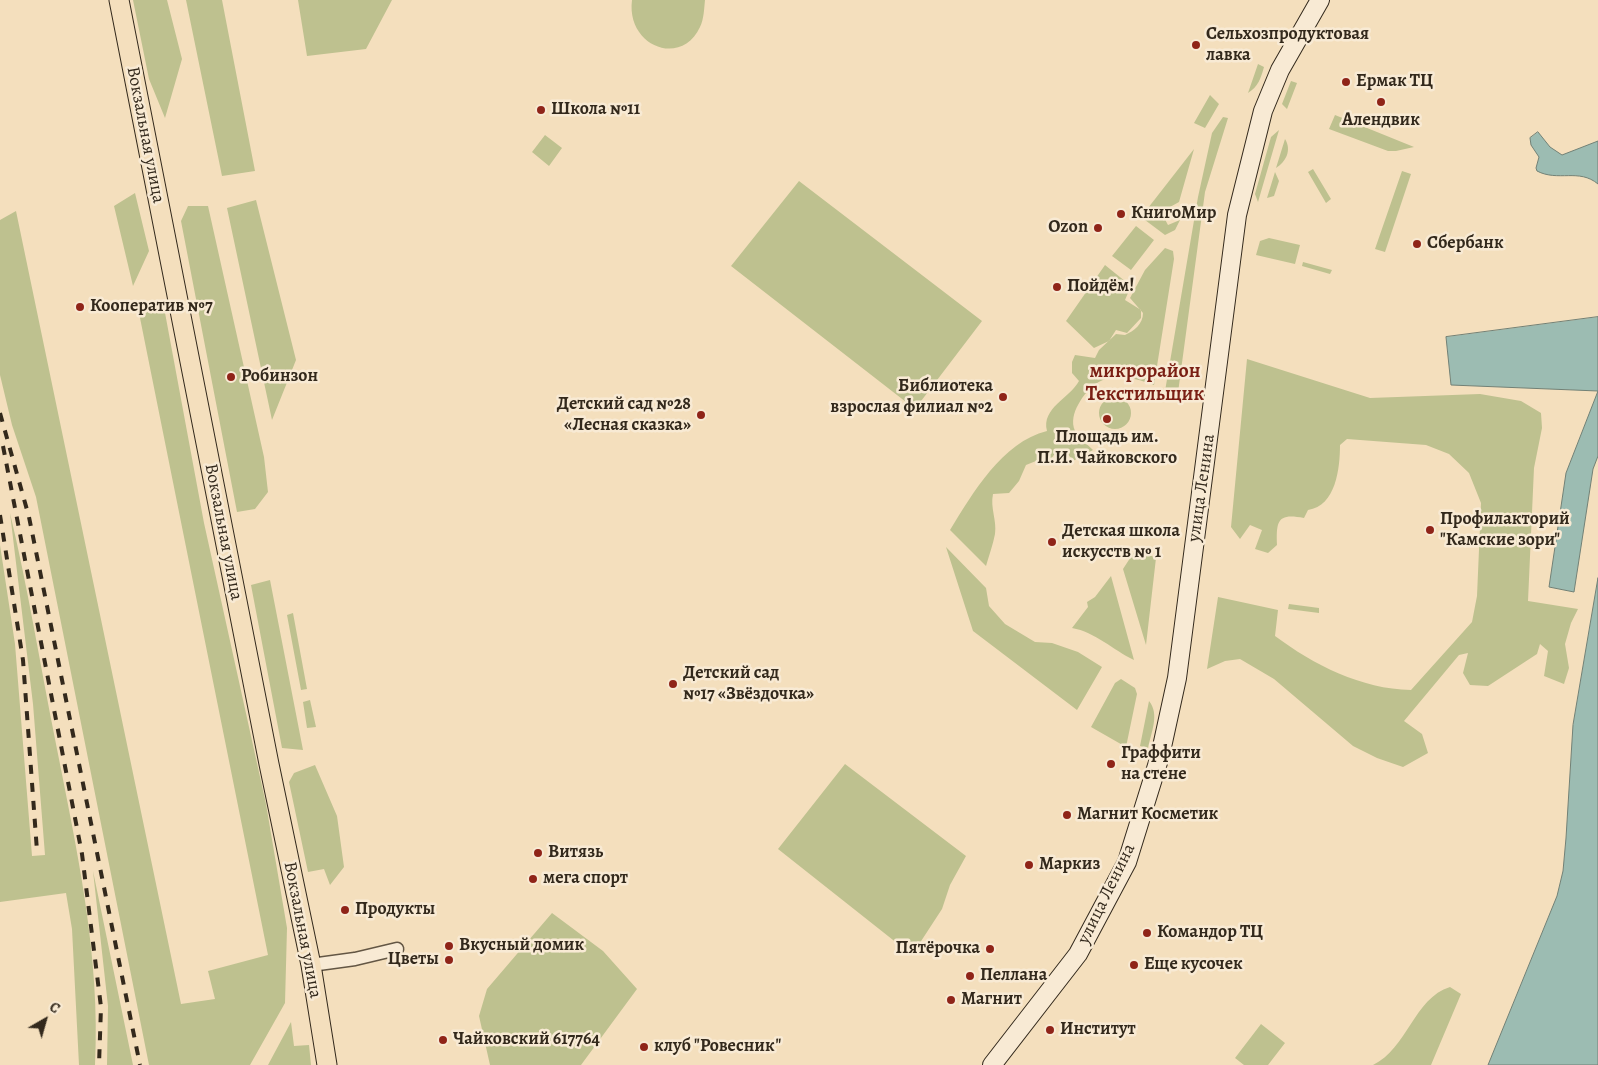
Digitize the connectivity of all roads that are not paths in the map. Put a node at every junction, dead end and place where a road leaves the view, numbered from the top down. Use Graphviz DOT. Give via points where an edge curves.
graph roads {
  1 [pos="119,0"];
  2 [pos="1320,0"];
  3 [pos="397,949"];
  4 [pos="310,965"];
  5 [pos="326,1065"];
  6 [pos="992,1065"];
  1 -- 4 [label="main road, Вокзальная улица"];
  2 -- 6 [label="street, улица Ленина" via="1280,70 1263,112 1237,215 1177,678 1150,792 1127,862 1078,954"];
  3 -- 4 [label="street"];
  4 -- 5 [label="main road, Вокзальная улица"];
}
